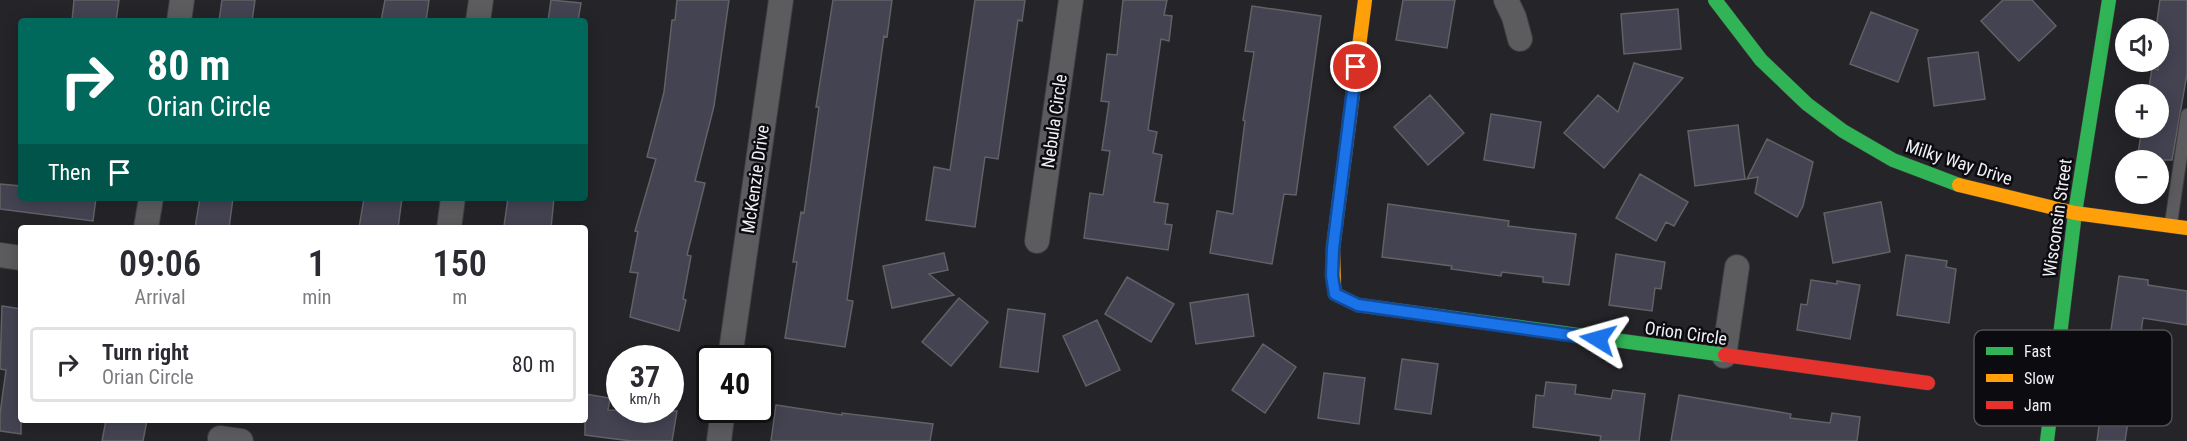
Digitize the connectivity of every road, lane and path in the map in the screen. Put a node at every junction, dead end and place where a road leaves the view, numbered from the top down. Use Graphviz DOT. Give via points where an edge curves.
graph roads {
  1 [pos="182,0"];
  2 [pos="481,0"];
  3 [pos="781,0"];
  4 [pos="1071,0"];
  5 [pos="1365,0"];
  6 [pos="1506,0"];
  7 [pos="1715,0"];
  8 [pos="2109,0"];
  9 [pos="179,18"];
  10 [pos="478,18"];
  11 [pos="1520,39"];
  12 [pos="2187,115"];
  13 [pos="150,201"];
  14 [pos="453,201"];
  15 [pos="2075,213"];
  16 [pos="146,225"];
  17 [pos="449,225"];
  18 [pos="2170,226"];
  19 [pos="2187,228"];
  20 [pos="1037,241"];
  21 [pos="0,255"];
  22 [pos="18,258"];
  23 [pos="1737,267"];
  24 [pos="2061,330"];
  25 [pos="732,345"];
  26 [pos="1724,356"];
  27 [pos="1928,383"];
  28 [pos="721,423"];
  29 [pos="2049,426"];
  30 [pos="719,441"];
  31 [pos="2047,441"];
  1 -- 9 [label="street"];
  2 -- 10 [label="street"];
  3 -- 25 [label="street, McKenzie Drive"];
  4 -- 20 [label="street, Nebula Circle"];
  5 -- 26 [label="street, Orion Circle" via="1333,248 1335,294 1358,305"];
  6 -- 11 [label="street"];
  7 -- 15 [label="street, Milky Way Drive" via="1761,60 1807,104 1843,131 1893,160 1957,184"];
  8 -- 15 [label="street, Wisconsin Street"];
  12 -- 18 [label="lane"];
  13 -- 16 [label="street"];
  14 -- 17 [label="street"];
  15 -- 18 [label="street, Milky Way Drive"];
  15 -- 24 [label="street, Wisconsin Street"];
  18 -- 19 [label="street, Milky Way Drive"];
  21 -- 22 [label="street"];
  23 -- 26 [label="street"];
  26 -- 27 [label="street, Orion Circle"];
  28 -- 30 [label="street"];
  29 -- 31 [label="street, Wisconsin Street"];
}
